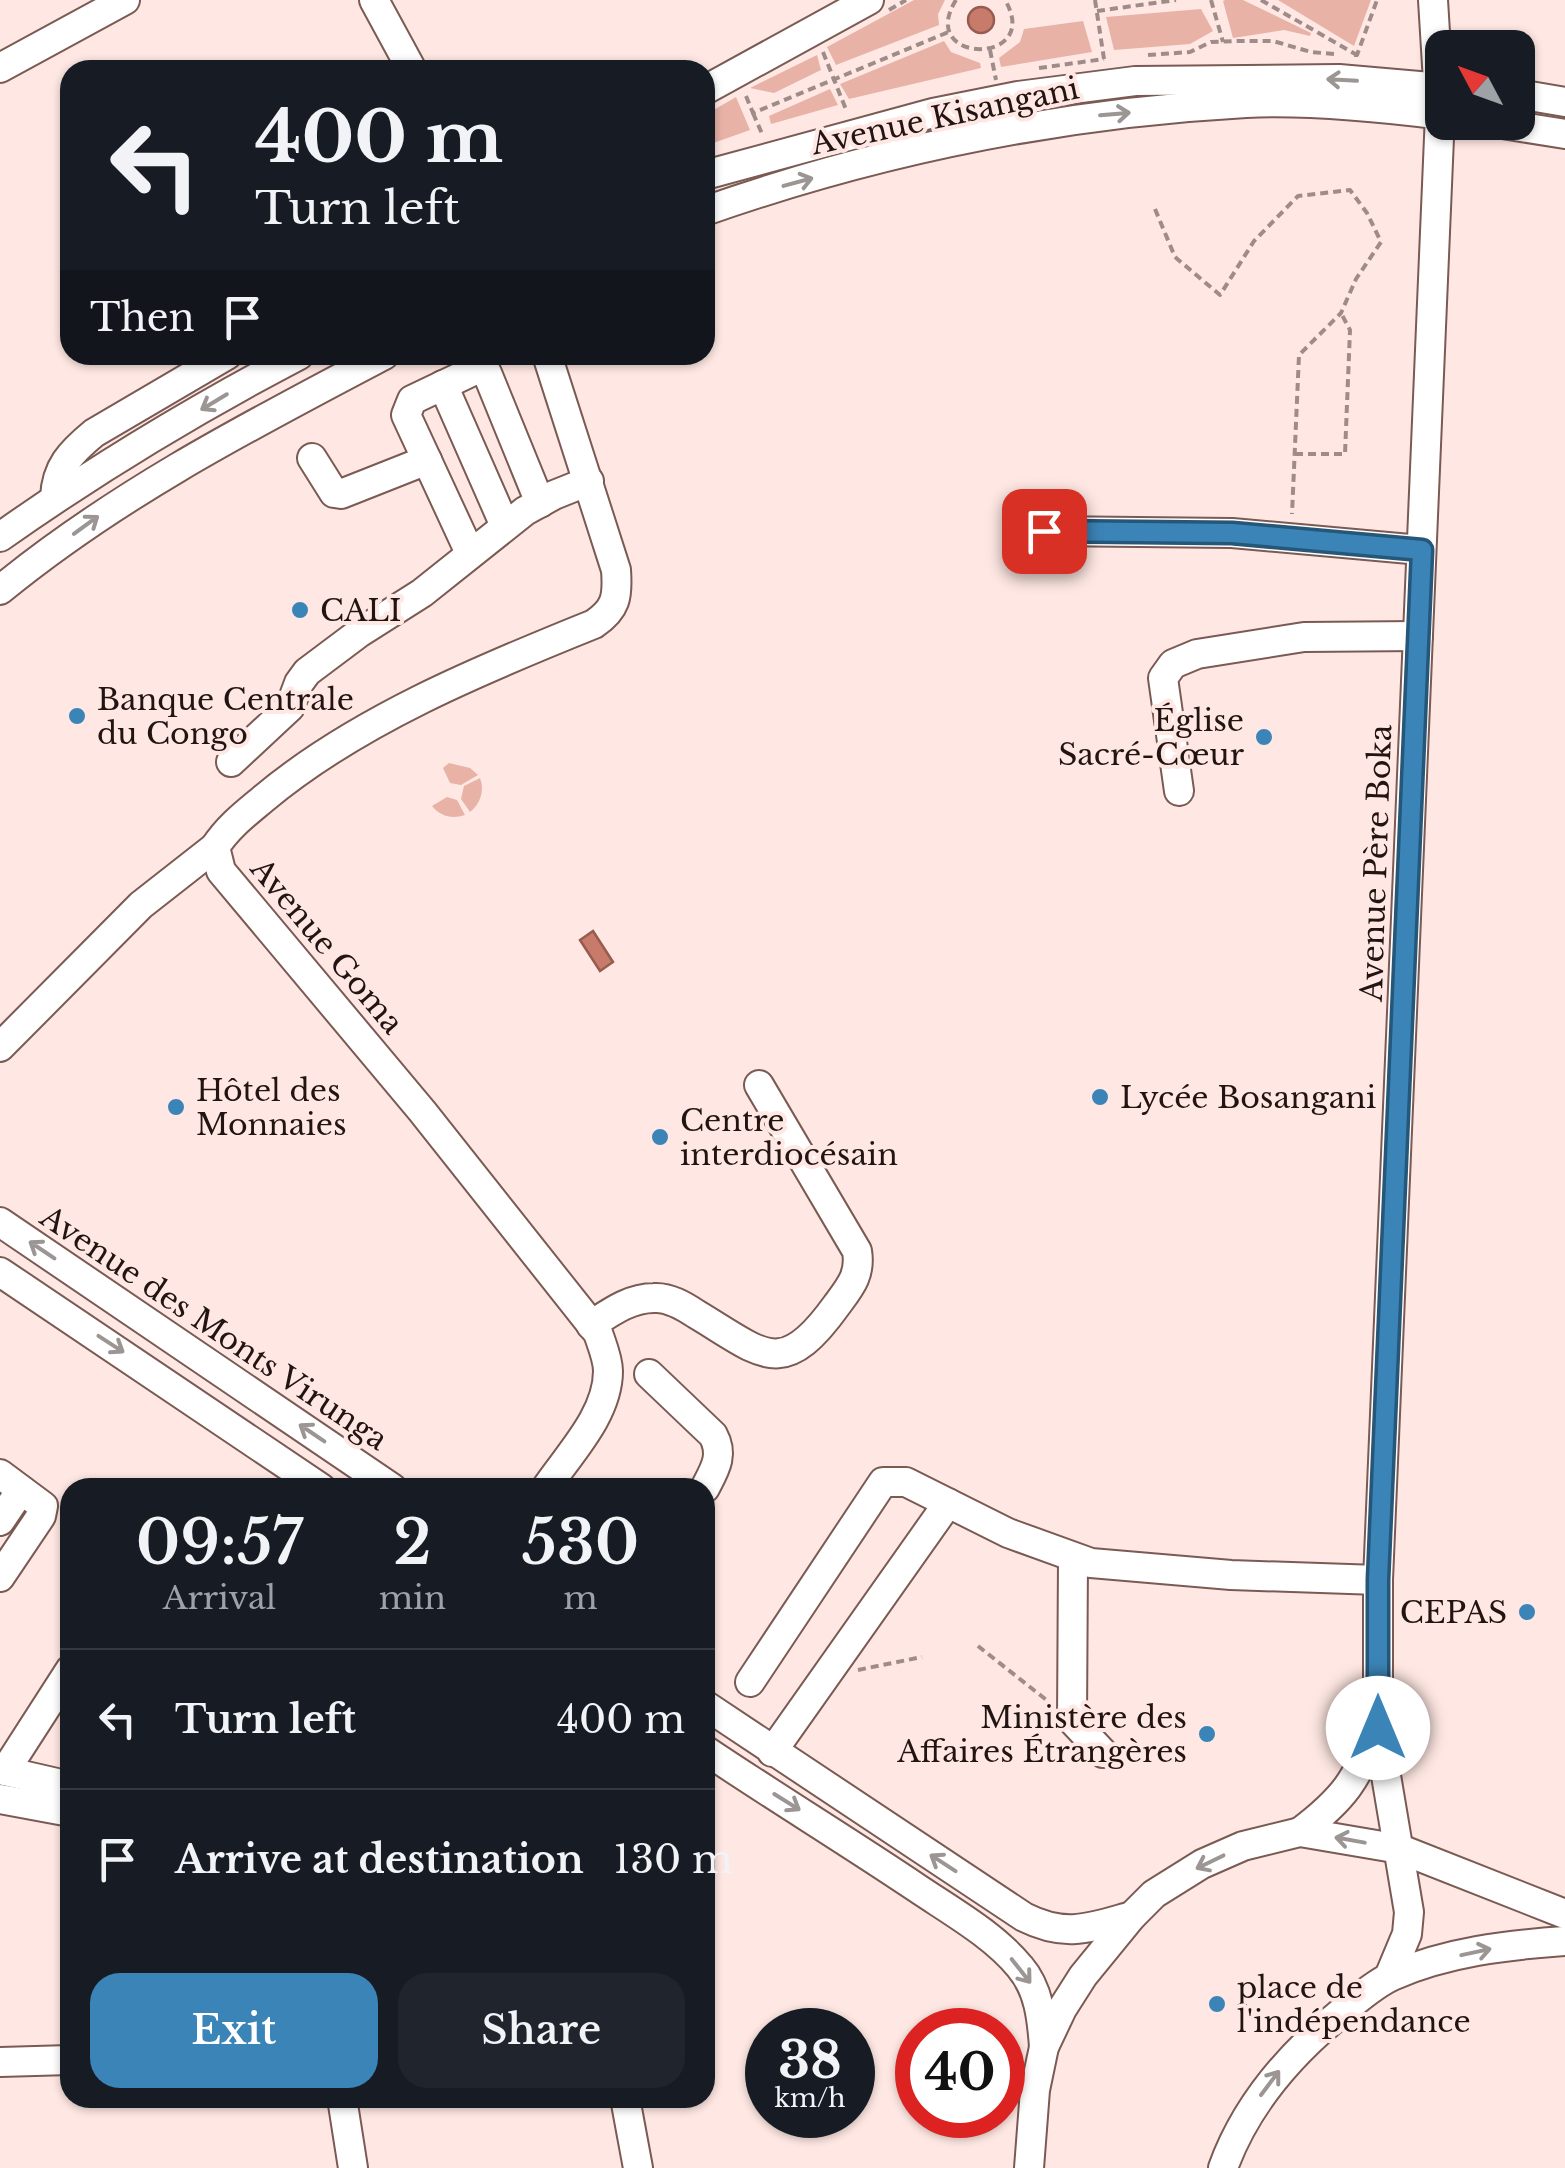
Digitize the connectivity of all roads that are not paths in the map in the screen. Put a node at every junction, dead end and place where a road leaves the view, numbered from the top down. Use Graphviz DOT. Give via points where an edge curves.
graph roads {
  1 [pos="124,0"];
  2 [pos="374,0"];
  3 [pos="1433,0"];
  4 [pos="879,5"];
  5 [pos="1435,30"];
  6 [pos="407,60"];
  7 [pos="0,68"];
  8 [pos="715,85"];
  9 [pos="1535,97"];
  10 [pos="1425,98"];
  11 [pos="1425,101"];
  12 [pos="1565,102"];
  13 [pos="1535,129"];
  14 [pos="1565,134"];
  15 [pos="1439,140"];
  16 [pos="715,171"];
  17 [pos="715,207"];
  18 [pos="210,365"];
  19 [pos="280,365"];
  20 [pos="365,365"];
  21 [pos="550,365"];
  22 [pos="443,385"];
  23 [pos="312,458"];
  24 [pos="427,460"];
  25 [pos="589,481"];
  26 [pos="55,498"];
  27 [pos="540,502"];
  28 [pos="504,526"];
  29 [pos="1044,531"];
  30 [pos="0,536"];
  31 [pos="1422,550"];
  32 [pos="470,553"];
  33 [pos="0,590"];
  34 [pos="1418,636"];
  35 [pos="231,762"];
  36 [pos="1179,790"];
  37 [pos="215,847"];
  38 [pos="0,1047"];
  39 [pos="760,1085"];
  40 [pos="0,1222"];
  41 [pos="0,1272"];
  42 [pos="591,1325"];
  43 [pos="649,1374"];
  44 [pos="306,1478"];
  45 [pos="377,1478"];
  46 [pos="553,1478"];
  47 [pos="710,1478"];
  48 [pos="11,1482"];
  49 [pos="948,1503"];
  50 [pos="0,1521"];
  51 [pos="1073,1559"];
  52 [pos="0,1578"];
  53 [pos="1378,1580"];
  54 [pos="750,1682"];
  55 [pos="60,1686"];
  56 [pos="715,1712"];
  57 [pos="1378,1728"];
  58 [pos="772,1752"];
  59 [pos="1103,1753"];
  60 [pos="715,1756"];
  61 [pos="2,1780"];
  62 [pos="60,1790"];
  63 [pos="1300,1832"];
  64 [pos="1400,1849"];
  65 [pos="1565,1914"];
  66 [pos="1132,1916"];
  67 [pos="1565,1942"];
  68 [pos="1390,1977"];
  69 [pos="1044,2047"];
  70 [pos="60,2060"];
  71 [pos="0,2062"];
  72 [pos="344,2108"];
  73 [pos="626,2108"];
  74 [pos="354,2168"];
  75 [pos="638,2168"];
  76 [pos="1030,2168"];
  77 [pos="1223,2168"];
  1 -- 7 [label="street"];
  2 -- 6 [label="street"];
  3 -- 5 [label="street, Avenue Père Boka"];
  4 -- 8 [label="street"];
  9 -- 12 [label="street"];
  10 -- 16 [label="street, one-way" via="1339,79 1135,80 933,113"];
  17 -- 11 [label="street, Avenue Kisangani, one-way" via="912,152 1081,117 1250,103"];
  13 -- 14 [label="street"];
  15 -- 31 [label="street, Avenue Père Boka"];
  18 -- 26 [label="street" via="74,450 60,467"];
  19 -- 26 [label="street, one-way"];
  33 -- 20 [label="street, one-way" via="97,517"];
  21 -- 25 [label="street, Avenue Goma"];
  22 -- 24 [label="street" via="406,406"];
  22 -- 27 [label="street" via="474,370 487,373"];
  22 -- 28 [label="street"];
  23 -- 24 [label="street" via="340,494"];
  24 -- 32 [label="street"];
  25 -- 27 [label="street"];
  25 -- 37 [label="street, Avenue Goma" via="616,570 618,595 610,613 390,715 289,778"];
  26 -- 30 [label="street"];
  27 -- 28 [label="street"];
  28 -- 32 [label="street"];
  29 -- 31 [label="street" via="1232,533"];
  31 -- 34 [label="street, Avenue Père Boka"];
  32 -- 35 [label="street" via="307,672 290,707"];
  34 -- 36 [label="street" via="1304,637 1173,664 1163,678"];
  34 -- 53 [label="street, Avenue Père Boka"];
  37 -- 38 [label="street" via="141,905"];
  37 -- 42 [label="street, Avenue Goma" via="221,871"];
  39 -- 42 [label="street" via="857,1251 856,1278 814,1336 780,1353 761,1353 658,1297 634,1300"];
  45 -- 40 [label="street, Avenue des Monts Virunga, one-way"];
  41 -- 44 [label="street, one-way"];
  42 -- 46 [label="street, Avenue Goma" via="608,1369 605,1391"];
  43 -- 47 [label="street" via="719,1446"];
  48 -- 50 [label="street"];
  48 -- 52 [label="street" via="43,1510"];
  49 -- 51 [label="street"];
  49 -- 54 [label="street" via="906,1482 882,1482"];
  49 -- 58 [label="street"];
  51 -- 53 [label="street" via="1231,1575"];
  51 -- 59 [label="street" via="1072,1720"];
  53 -- 57 [label="street, Avenue Père Boka"];
  55 -- 61 [label="street"];
  56 -- 58 [label="street"];
  57 -- 63 [label="street" via="1358,1776"];
  57 -- 64 [label="street"];
  66 -- 58 [label="street, one-way" via="1087,1929 1048,1929"];
  60 -- 69 [label="street, one-way" via="960,1917 1021,1968 1038,2004"];
  61 -- 62 [label="street"];
  64 -- 63 [label="street, one-way"];
  63 -- 66 [label="street, one-way" via="1202,1864"];
  64 -- 65 [label="street"];
  64 -- 68 [label="street" via="1407,1934"];
  66 -- 69 [label="street" via="1082,1976"];
  68 -- 67 [label="street, one-way" via="1482,1950"];
  77 -- 68 [label="street, one-way" via="1276,2073"];
  69 -- 76 [label="street"];
  70 -- 71 [label="street"];
  72 -- 74 [label="street"];
  73 -- 75 [label="street"];
}
